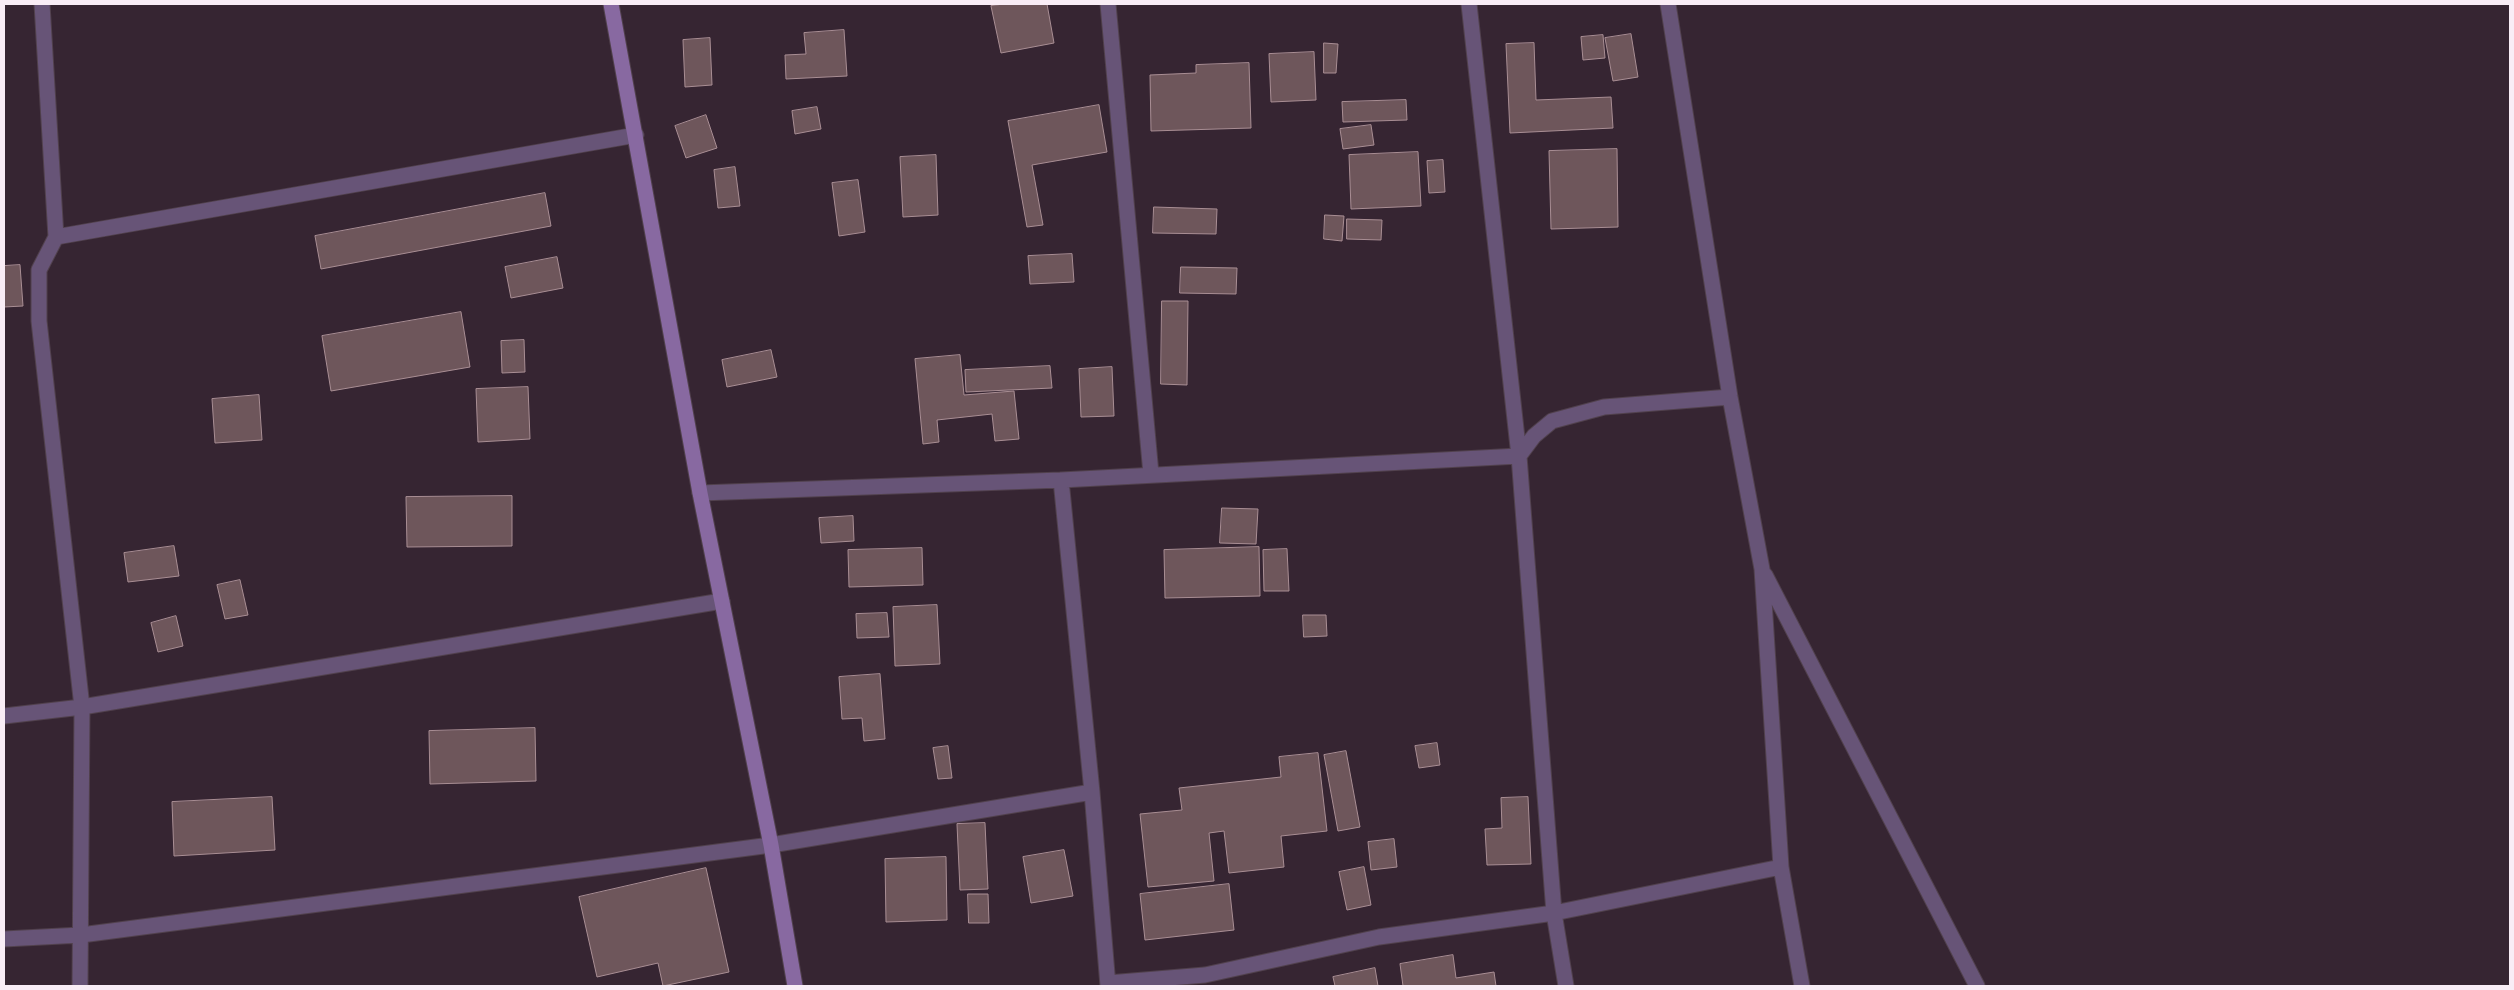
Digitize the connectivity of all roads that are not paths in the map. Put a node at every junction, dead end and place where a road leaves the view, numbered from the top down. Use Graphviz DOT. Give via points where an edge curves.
graph roads {
  1 [pos="42,4"];
  2 [pos="611,4"];
  3 [pos="1108,4"];
  4 [pos="1469,4"];
  5 [pos="1668,4"];
  6 [pos="636,136"];
  7 [pos="56,237"];
  8 [pos="1730,397"];
  9 [pos="1518,456"];
  10 [pos="1151,474"];
  11 [pos="1062,480"];
  12 [pos="700,493"];
  13 [pos="1762,569"];
  14 [pos="722,601"];
  15 [pos="82,707"];
  16 [pos="4,716"];
  17 [pos="1092,792"];
  18 [pos="771,845"];
  19 [pos="1781,867"];
  20 [pos="1554,913"];
  21 [pos="81,935"];
  22 [pos="4,939"];
  23 [pos="1207,980"];
  24 [pos="1108,984"];
  25 [pos="80,986"];
  26 [pos="795,986"];
  27 [pos="1566,986"];
  28 [pos="1802,986"];
  29 [pos="1977,986"];
  1 -- 7 [label="street"];
  2 -- 6 [label="main road"];
  3 -- 10 [label="street"];
  4 -- 9 [label="street"];
  5 -- 8 [label="street"];
  6 -- 7 [label="street"];
  6 -- 12 [label="main road"];
  7 -- 15 [label="street" via="39,270 39,321"];
  8 -- 9 [label="street" via="1604,407 1552,421"];
  8 -- 13 [label="street"];
  9 -- 10 [label="street"];
  9 -- 20 [label="street"];
  10 -- 11 [label="street"];
  11 -- 12 [label="street"];
  11 -- 17 [label="street"];
  12 -- 14 [label="main road"];
  13 -- 19 [label="street"];
  13 -- 29 [label="street"];
  14 -- 15 [label="street"];
  14 -- 18 [label="main road"];
  15 -- 16 [label="street"];
  15 -- 21 [label="street"];
  17 -- 18 [label="street"];
  17 -- 24 [label="street"];
  18 -- 21 [label="street"];
  18 -- 26 [label="main road"];
  19 -- 20 [label="street"];
  19 -- 28 [label="street"];
  20 -- 23 [label="street" via="1379,938"];
  20 -- 27 [label="street"];
  21 -- 22 [label="street"];
  21 -- 25 [label="street"];
  23 -- 24 [label="street"];
}
